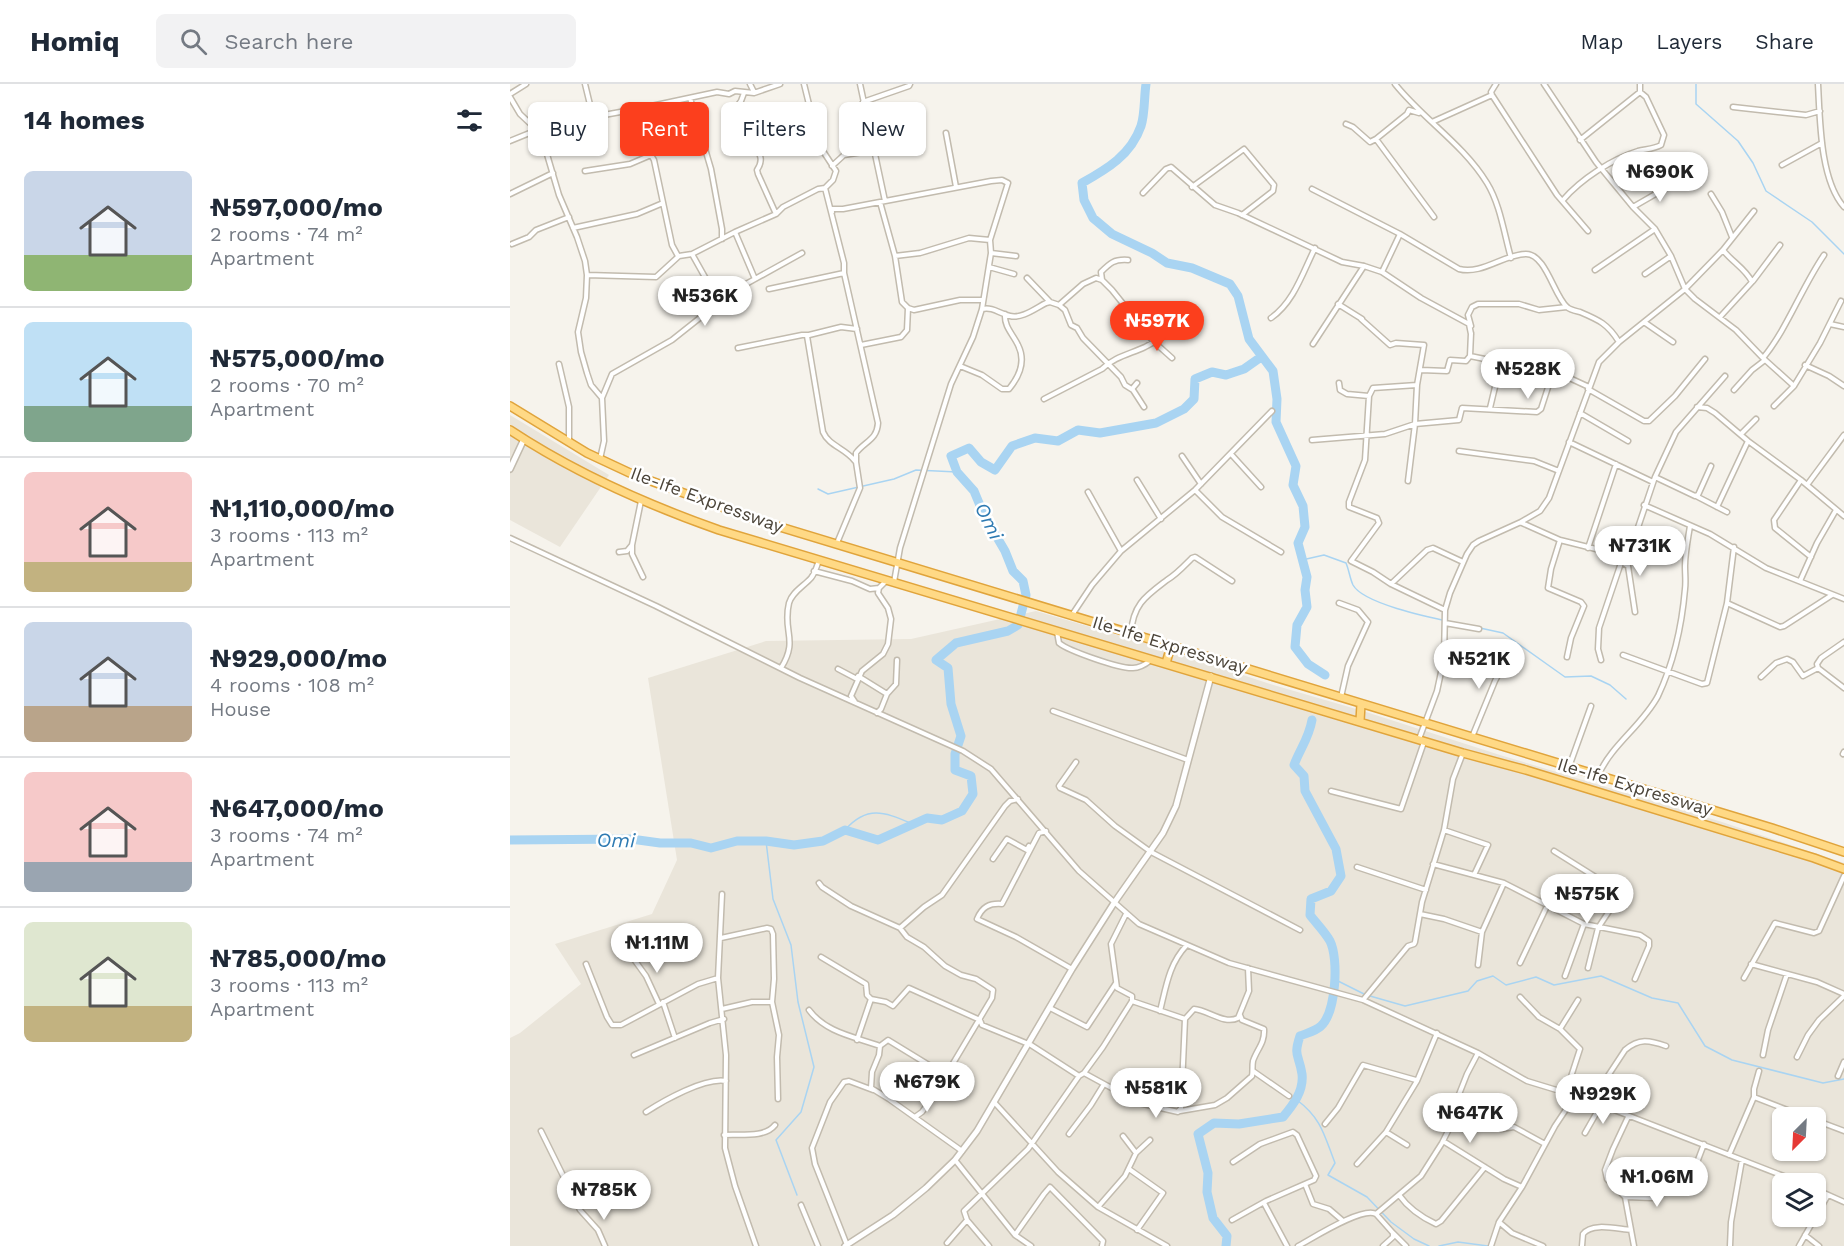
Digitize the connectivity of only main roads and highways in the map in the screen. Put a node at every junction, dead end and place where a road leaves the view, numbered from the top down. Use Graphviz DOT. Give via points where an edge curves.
graph roads {
  1 [pos="510,406"];
  2 [pos="510,430"];
  3 [pos="1171,646"];
  4 [pos="1166,663"];
  5 [pos="1361,704"];
  6 [pos="1360,722"];
  7 [pos="1844,852"];
  8 [pos="1844,869"];
  1 -- 3 [label="highway, Ile-Ife Expressway" via="600,459 686,495"];
  2 -- 4 [label="highway, Ile-Ife Expressway" via="641,501 719,530"];
  3 -- 4 [label="highway"];
  3 -- 5 [label="highway, Ile-Ife Expressway"];
  4 -- 6 [label="highway, Ile-Ife Expressway"];
  5 -- 6 [label="highway"];
  5 -- 7 [label="highway, Ile-Ife Expressway"];
  6 -- 8 [label="highway, Ile-Ife Expressway"];
}
